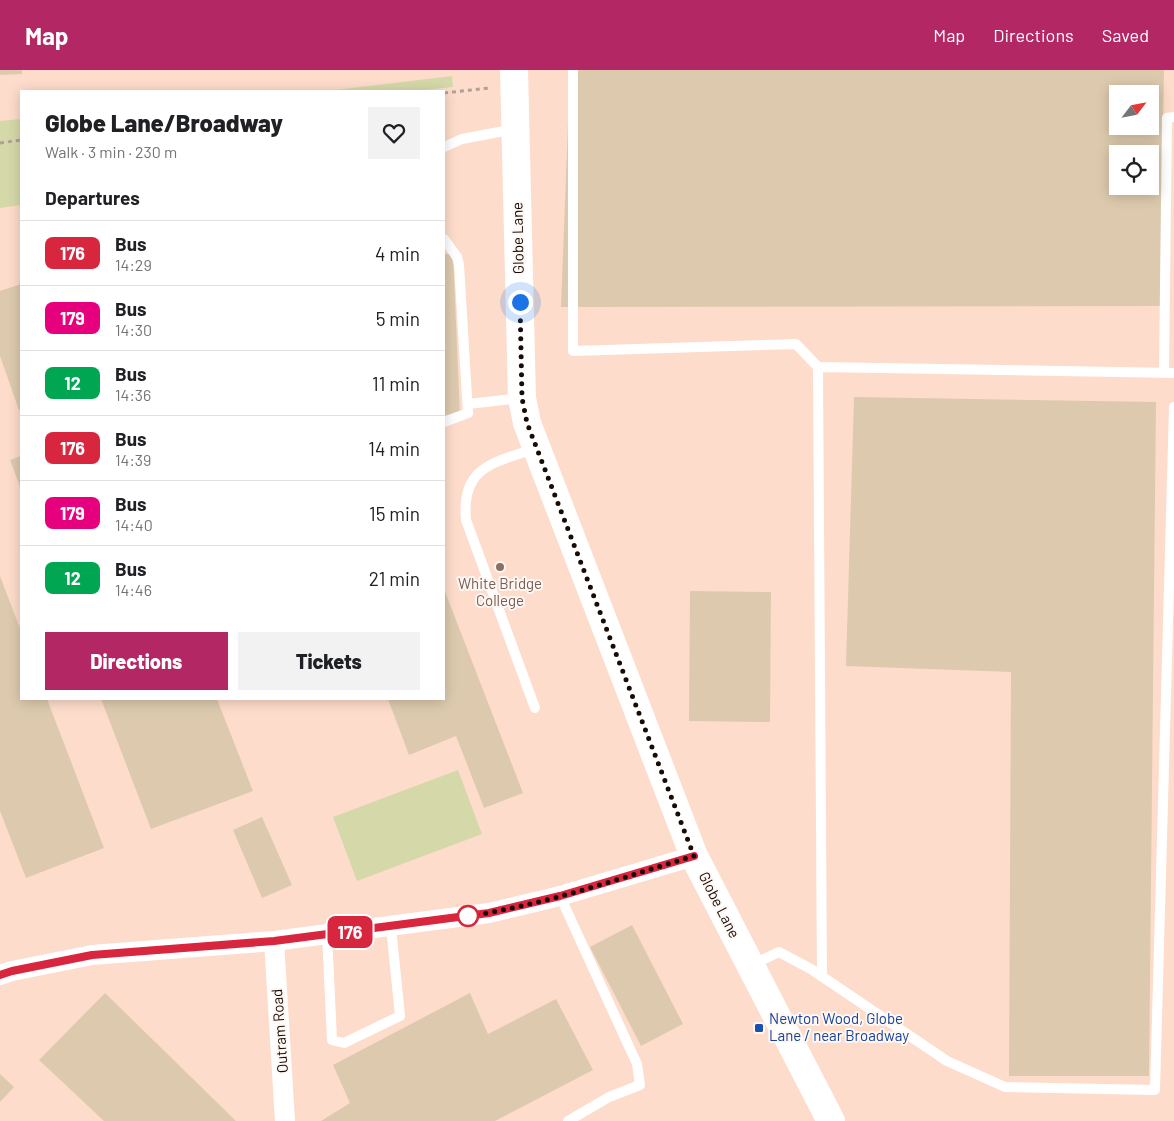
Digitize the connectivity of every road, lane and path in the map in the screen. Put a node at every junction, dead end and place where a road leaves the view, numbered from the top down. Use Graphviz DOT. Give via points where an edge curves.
graph roads {
  1 [pos="573,70"];
  2 [pos="514,77"];
  3 [pos="445,93"];
  4 [pos="1174,117"];
  5 [pos="516,129"];
  6 [pos="20,140"];
  7 [pos="0,143"];
  8 [pos="445,148"];
  9 [pos="445,240"];
  10 [pos="818,367"];
  11 [pos="1169,373"];
  12 [pos="522,398"];
  13 [pos="468,404"];
  14 [pos="1174,407"];
  15 [pos="445,422"];
  16 [pos="536,448"];
  17 [pos="535,708"];
  18 [pos="694,856"];
  19 [pos="560,896"];
  20 [pos="391,927"];
  21 [pos="327,934"];
  22 [pos="274,941"];
  23 [pos="750,966"];
  24 [pos="0,975"];
  25 [pos="822,977"];
  26 [pos="285,1121"];
  27 [pos="568,1121"];
  28 [pos="831,1121"];
  1 -- 10 [label="lane" via="573,351 796,344"];
  2 -- 3 [label="path"];
  2 -- 5 [label="street, Globe Lane"];
  4 -- 11 [label="lane" via="1167,118"];
  5 -- 8 [label="lane" via="462,139"];
  5 -- 12 [label="street, Globe Lane"];
  6 -- 7 [label="path"];
  9 -- 13 [label="lane" via="459,265"];
  10 -- 11 [label="lane"];
  10 -- 25 [label="lane"];
  12 -- 13 [label="lane"];
  12 -- 16 [label="street, Globe Lane"];
  13 -- 15 [label="lane" via="468,413"];
  14 -- 25 [label="lane" via="1156,1090 1005,1087 947,1061"];
  16 -- 17 [label="lane" via="486,466 475,476 464,503 466,520"];
  16 -- 18 [label="street, Globe Lane"];
  18 -- 19 [label="street"];
  18 -- 23 [label="street, Globe Lane"];
  19 -- 20 [label="street" via="489,913"];
  19 -- 27 [label="lane" via="637,1064 640,1085 609,1097"];
  20 -- 21 [label="street"];
  20 -- 21 [label="lane" via="400,1016 344,1043 332,1040"];
  21 -- 22 [label="street"];
  22 -- 24 [label="street" via="92,955"];
  22 -- 26 [label="street, Outram Road"];
  23 -- 25 [label="lane" via="779,952"];
  23 -- 28 [label="street, Globe Lane"];
}
